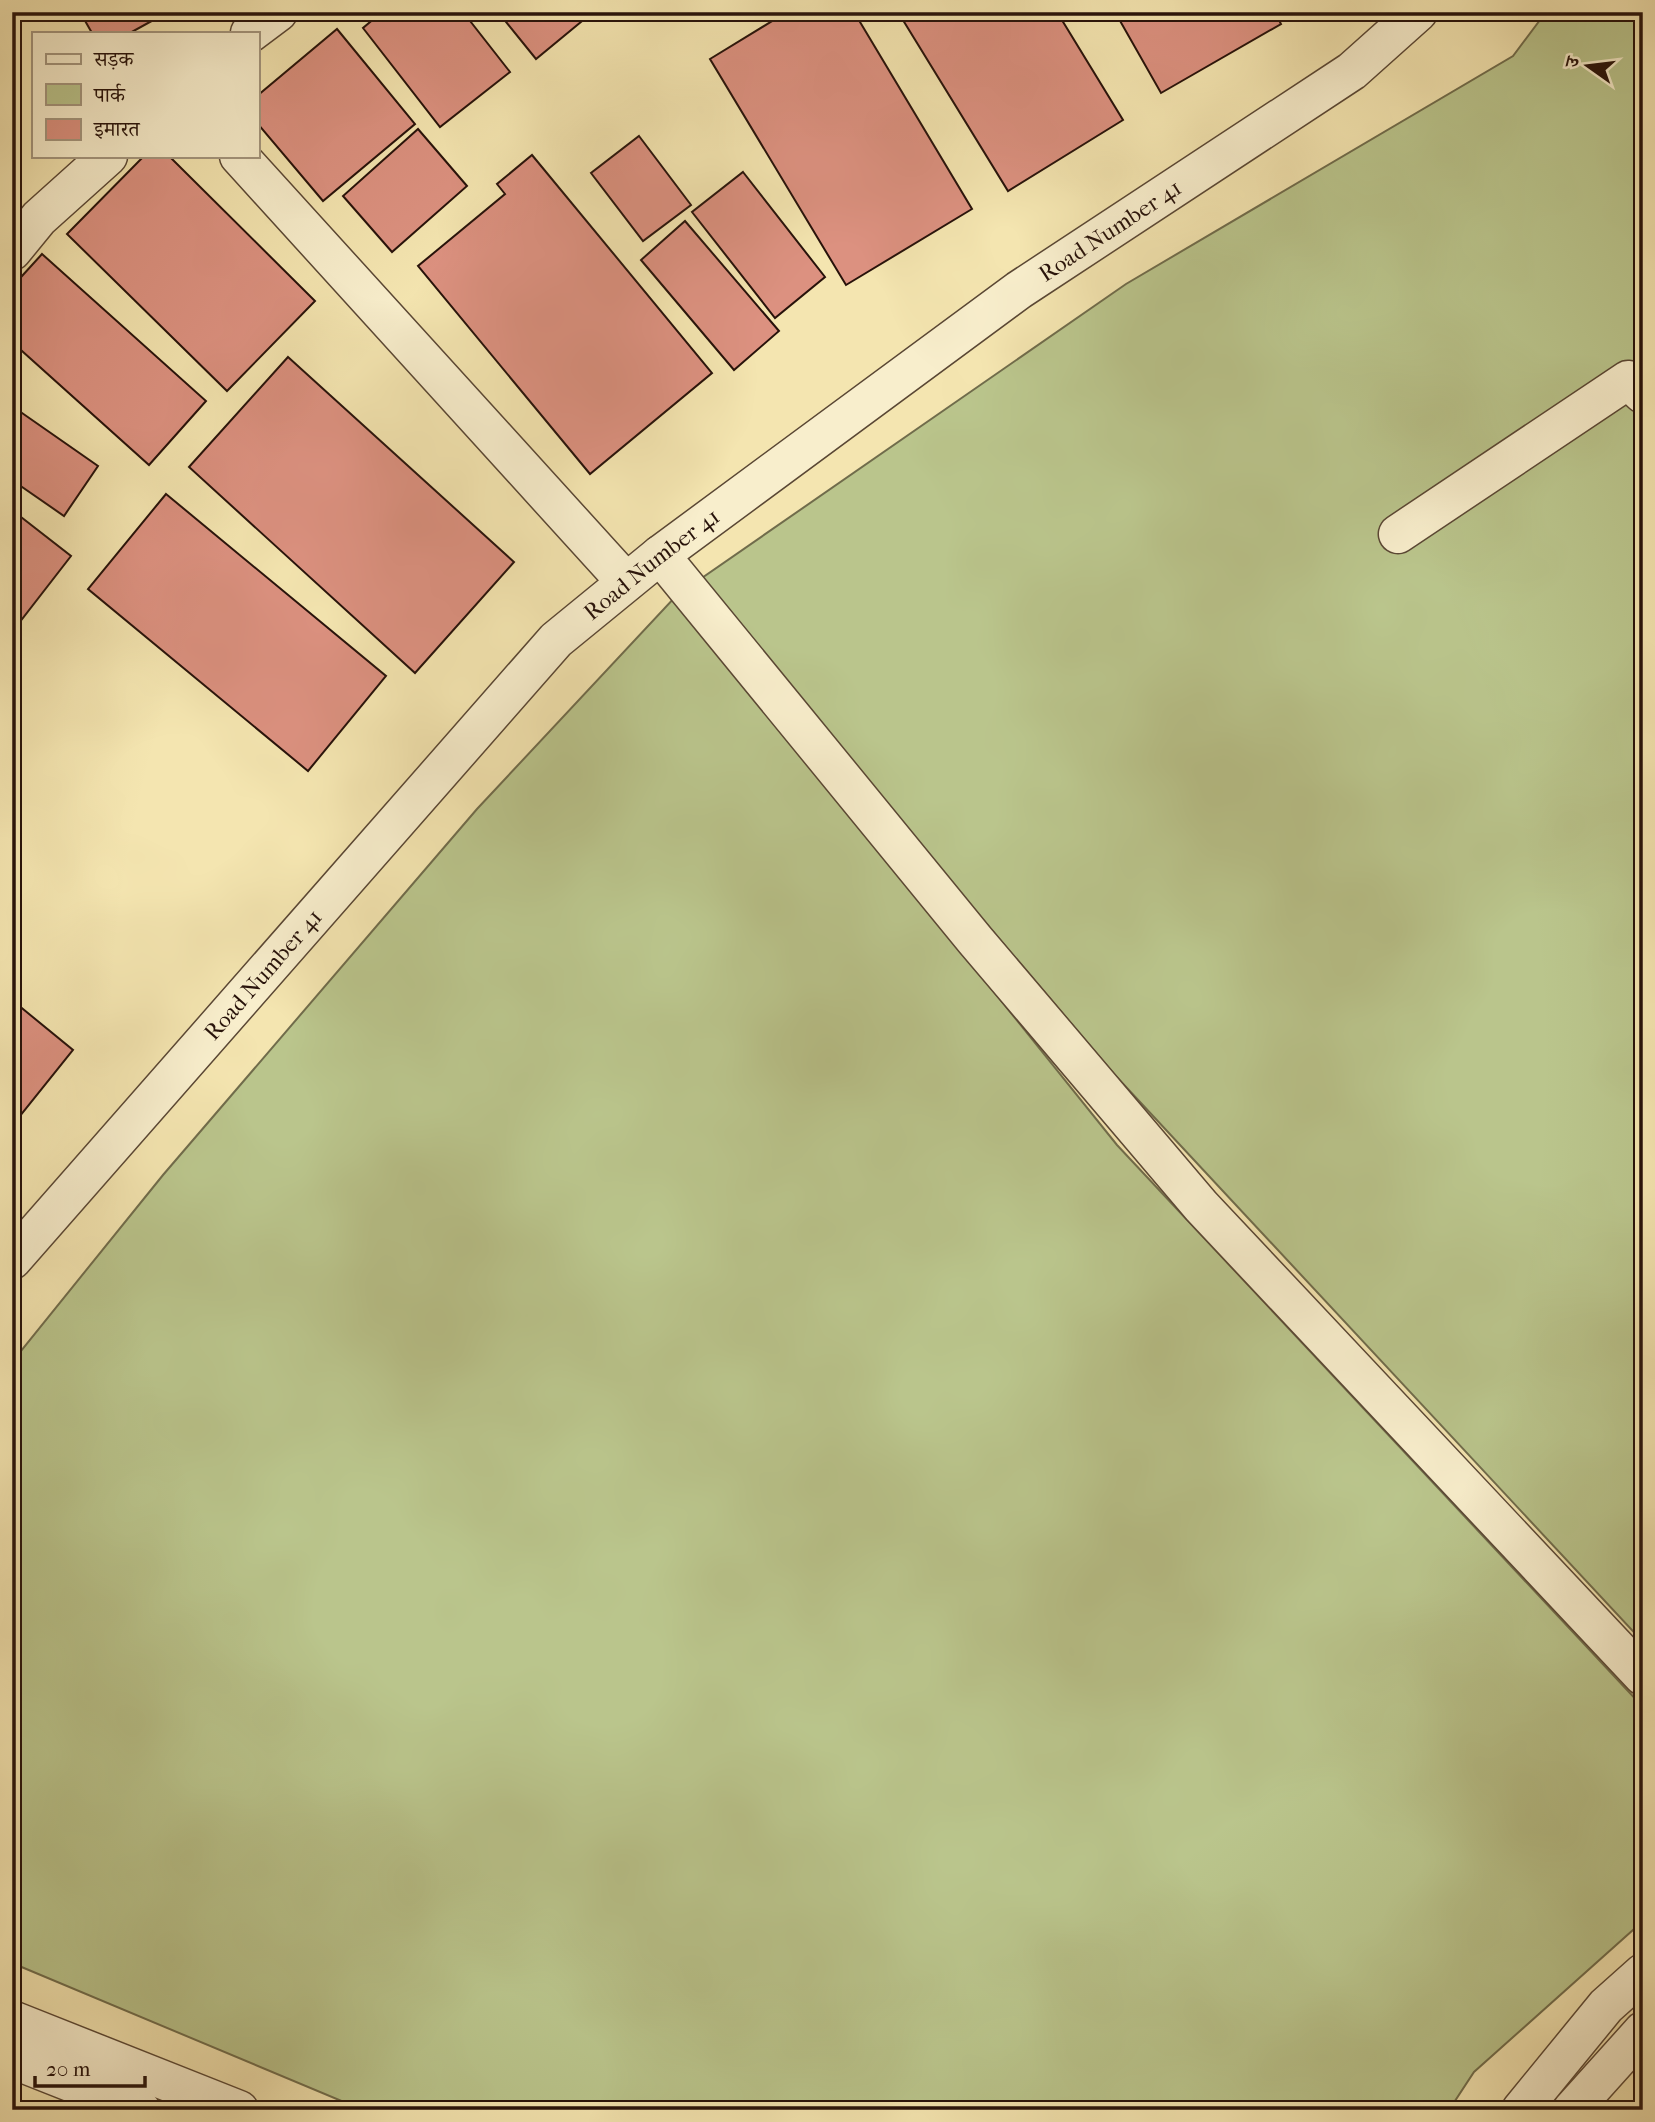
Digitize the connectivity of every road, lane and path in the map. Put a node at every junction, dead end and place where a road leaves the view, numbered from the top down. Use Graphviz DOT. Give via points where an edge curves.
graph roads {
  1 [pos="278,12"];
  2 [pos="1418,12"];
  3 [pos="251,32"];
  4 [pos="106,158"];
  5 [pos="241,158"];
  6 [pos="12,251"];
  7 [pos="1643,394"];
  8 [pos="1398,534"];
  9 [pos="660,555"];
  10 [pos="626,582"];
  11 [pos="12,1260"];
  12 [pos="1643,1676"];
  13 [pos="1643,1973"];
  14 [pos="12,2020"];
  15 [pos="1643,2031"];
  16 [pos="12,2059"];
  17 [pos="142,2110"];
  18 [pos="239,2110"];
  19 [pos="1521,2110"];
  20 [pos="1572,2110"];
  1 -- 3 [label="street"];
  2 -- 9 [label="street, Road Number 41" via="1352,71 1019,290"];
  4 -- 6 [label="street" via="39,218"];
  5 -- 10 [label="street"];
  7 -- 8 [label="street" via="1628,380"];
  9 -- 10 [label="street, Road Number 41"];
  9 -- 12 [label="street" via="975,940 1201,1206"];
  10 -- 11 [label="street, Road Number 41" via="556,640"];
  13 -- 19 [label="street" via="1606,2006"];
  14 -- 18 [label="street"];
  15 -- 20 [label="street"];
  16 -- 17 [label="street"];
}
